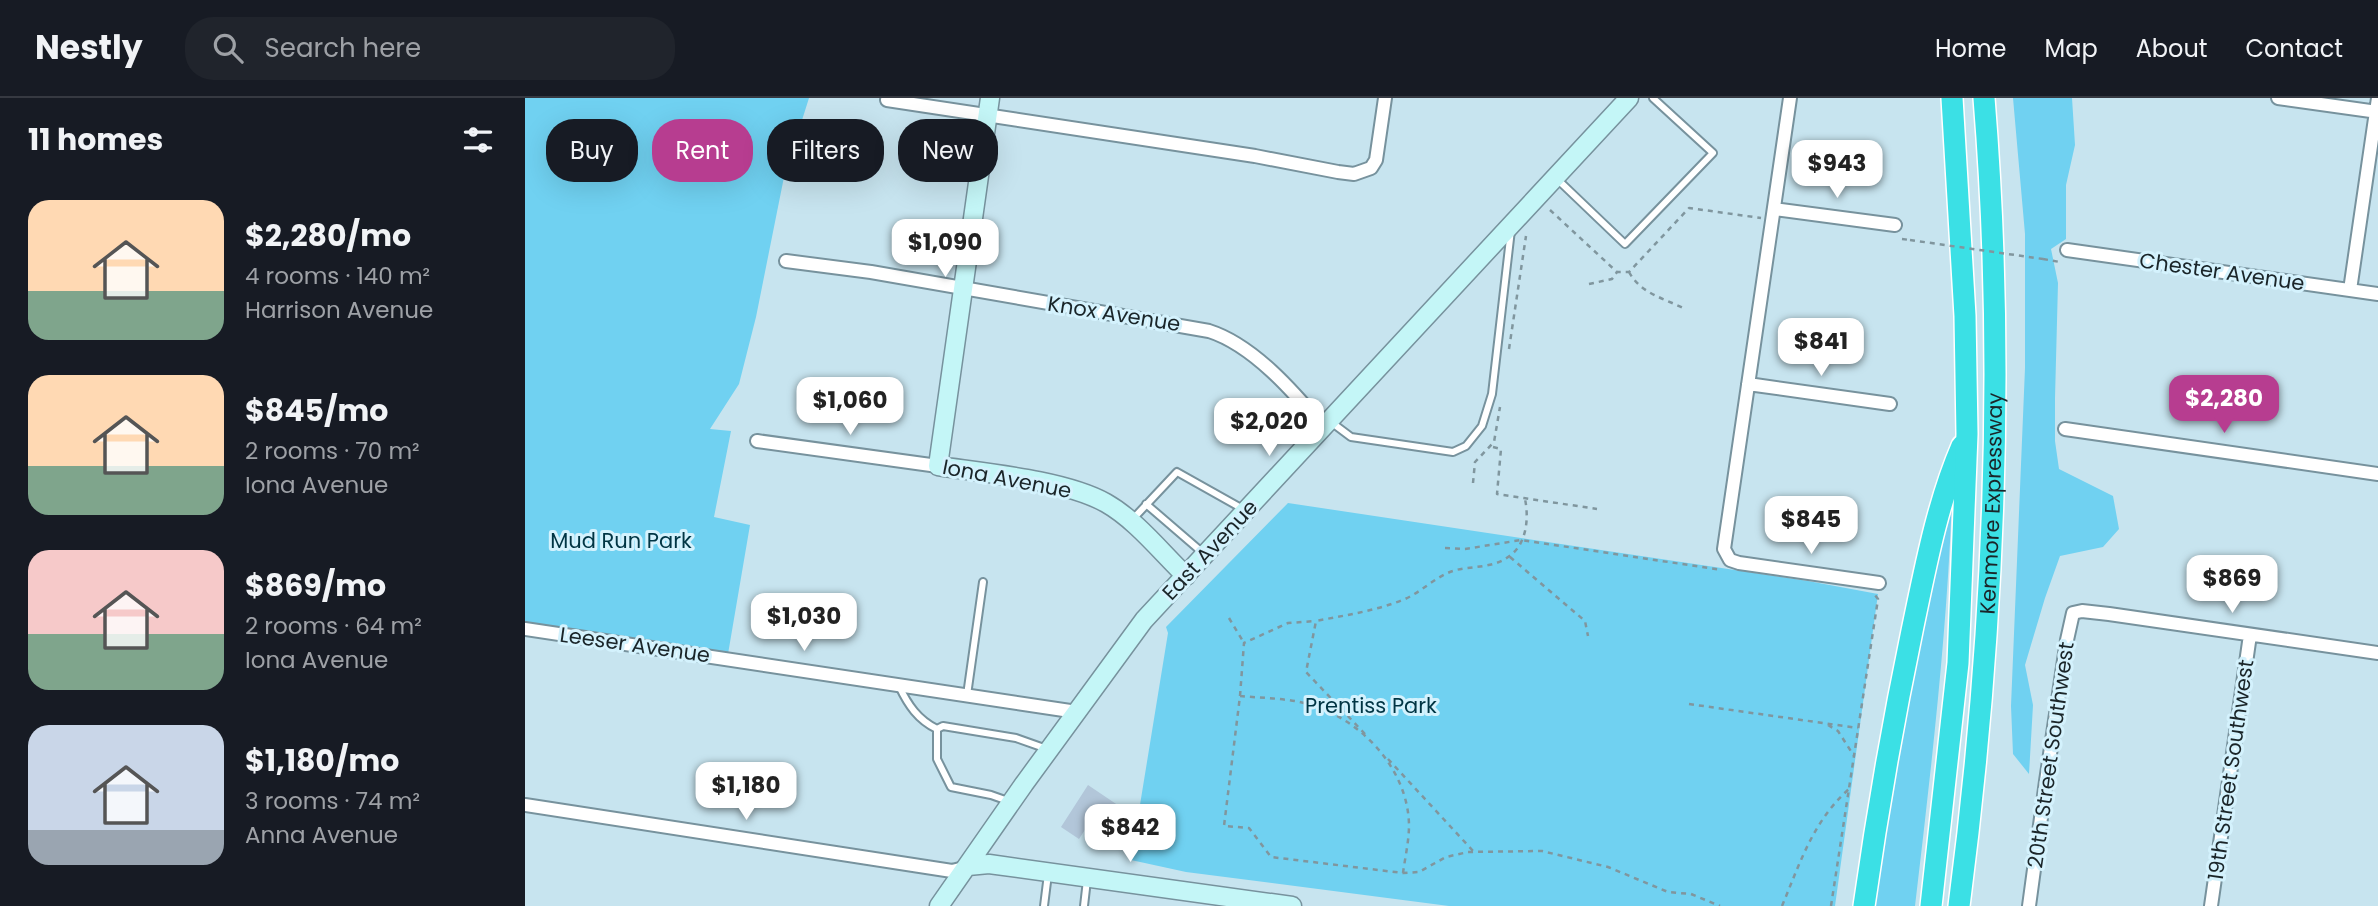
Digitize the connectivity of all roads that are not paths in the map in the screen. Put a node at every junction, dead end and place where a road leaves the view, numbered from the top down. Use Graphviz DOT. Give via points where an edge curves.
graph roads {
  1 [pos="1385,98"];
  2 [pos="1629,98"];
  3 [pos="1653,98"];
  4 [pos="1790,98"];
  5 [pos="1952,98"];
  6 [pos="1985,98"];
  7 [pos="2278,98"];
  8 [pos="2378,98"];
  9 [pos="887,100"];
  10 [pos="989,106"];
  11 [pos="2377,112"];
  12 [pos="1555,177"];
  13 [pos="1774,209"];
  14 [pos="1511,224"];
  15 [pos="1895,225"];
  16 [pos="2067,250"];
  17 [pos="786,261"];
  18 [pos="964,290"];
  19 [pos="2350,290"];
  20 [pos="2378,294"];
  21 [pos="1748,384"];
  22 [pos="1890,404"];
  23 [pos="1326,424"];
  24 [pos="2065,429"];
  25 [pos="1967,434"];
  26 [pos="757,441"];
  27 [pos="938,466"];
  28 [pos="2378,474"];
  29 [pos="1146,504"];
  30 [pos="1247,511"];
  31 [pos="1130,522"];
  32 [pos="1206,555"];
  33 [pos="1186,576"];
  34 [pos="983,582"];
  35 [pos="1876,588"];
  36 [pos="525,629"];
  37 [pos="2250,635"];
  38 [pos="2378,653"];
  39 [pos="898,684"];
  40 [pos="967,695"];
  41 [pos="1077,712"];
  42 [pos="937,729"];
  43 [pos="1049,750"];
  44 [pos="1012,802"];
  45 [pos="525,805"];
  46 [pos="968,866"];
  47 [pos="1048,872"];
  48 [pos="1088,878"];
  49 [pos="939,906"];
  50 [pos="1044,906"];
  51 [pos="1084,906"];
  52 [pos="1292,906"];
  53 [pos="1864,906"];
  54 [pos="1931,906"];
  55 [pos="1959,906"];
  56 [pos="2029,906"];
  57 [pos="2211,906"];
  1 -- 10 [label="street" via="1375,159 1371,168 1354,174"];
  2 -- 12 [label="main road, East Avenue"];
  3 -- 12 [label="lane" via="1713,153 1625,244"];
  4 -- 13 [label="street"];
  5 -- 25 [label="highway, Kenmore Expressway"];
  6 -- 55 [label="highway, Kenmore Expressway" via="1992,189 1995,469 1985,674"];
  7 -- 11 [label="street"];
  8 -- 11 [label="street"];
  9 -- 10 [label="street"];
  10 -- 18 [label="main road"];
  11 -- 19 [label="street"];
  12 -- 14 [label="main road, East Avenue"];
  13 -- 15 [label="street"];
  13 -- 21 [label="street"];
  14 -- 23 [label="main road, East Avenue"];
  14 -- 23 [label="lane" via="1492,394 1482,426 1466,446 1453,452 1351,437"];
  16 -- 19 [label="street, Chester Avenue"];
  17 -- 18 [label="street, Knox Avenue"];
  18 -- 23 [label="street, Knox Avenue" via="1139,317 1221,335 1249,353"];
  18 -- 27 [label="main road"];
  19 -- 20 [label="street, Chester Avenue"];
  21 -- 22 [label="street"];
  21 -- 35 [label="street" via="1726,554 1739,563"];
  23 -- 30 [label="main road, East Avenue"];
  24 -- 28 [label="street"];
  25 -- 53 [label="highway" via="1947,480 1920,593"];
  25 -- 54 [label="highway, Kenmore Expressway" via="1958,663"];
  26 -- 27 [label="street, Iona Avenue"];
  27 -- 31 [label="main road, Iona Avenue" via="1064,488 1106,503"];
  29 -- 30 [label="lane" via="1177,471"];
  29 -- 31 [label="lane"];
  29 -- 32 [label="lane"];
  30 -- 32 [label="main road, East Avenue"];
  31 -- 33 [label="main road, Iona Avenue"];
  32 -- 33 [label="main road, East Avenue"];
  33 -- 41 [label="main road, East Avenue" via="1144,620"];
  34 -- 40 [label="lane"];
  36 -- 39 [label="street, Leeser Avenue"];
  37 -- 38 [label="street"];
  37 -- 56 [label="street, 20th Street Southwest" via="2073,613"];
  37 -- 57 [label="street, 19th Street Southwest"];
  39 -- 40 [label="street, Leeser Avenue"];
  39 -- 42 [label="lane" via="923,722"];
  40 -- 41 [label="street, Leeser Avenue"];
  41 -- 43 [label="main road, East Avenue"];
  42 -- 43 [label="lane" via="943,726 1016,738"];
  42 -- 44 [label="lane" via="937,759 951,787"];
  43 -- 44 [label="main road, East Avenue"];
  44 -- 46 [label="main road, East Avenue"];
  45 -- 46 [label="street" via="937,869"];
  46 -- 47 [label="main road" via="989,864"];
  46 -- 49 [label="main road, East Avenue"];
  47 -- 48 [label="main road"];
  47 -- 50 [label="lane"];
  48 -- 51 [label="lane"];
  48 -- 52 [label="main road"];
}
